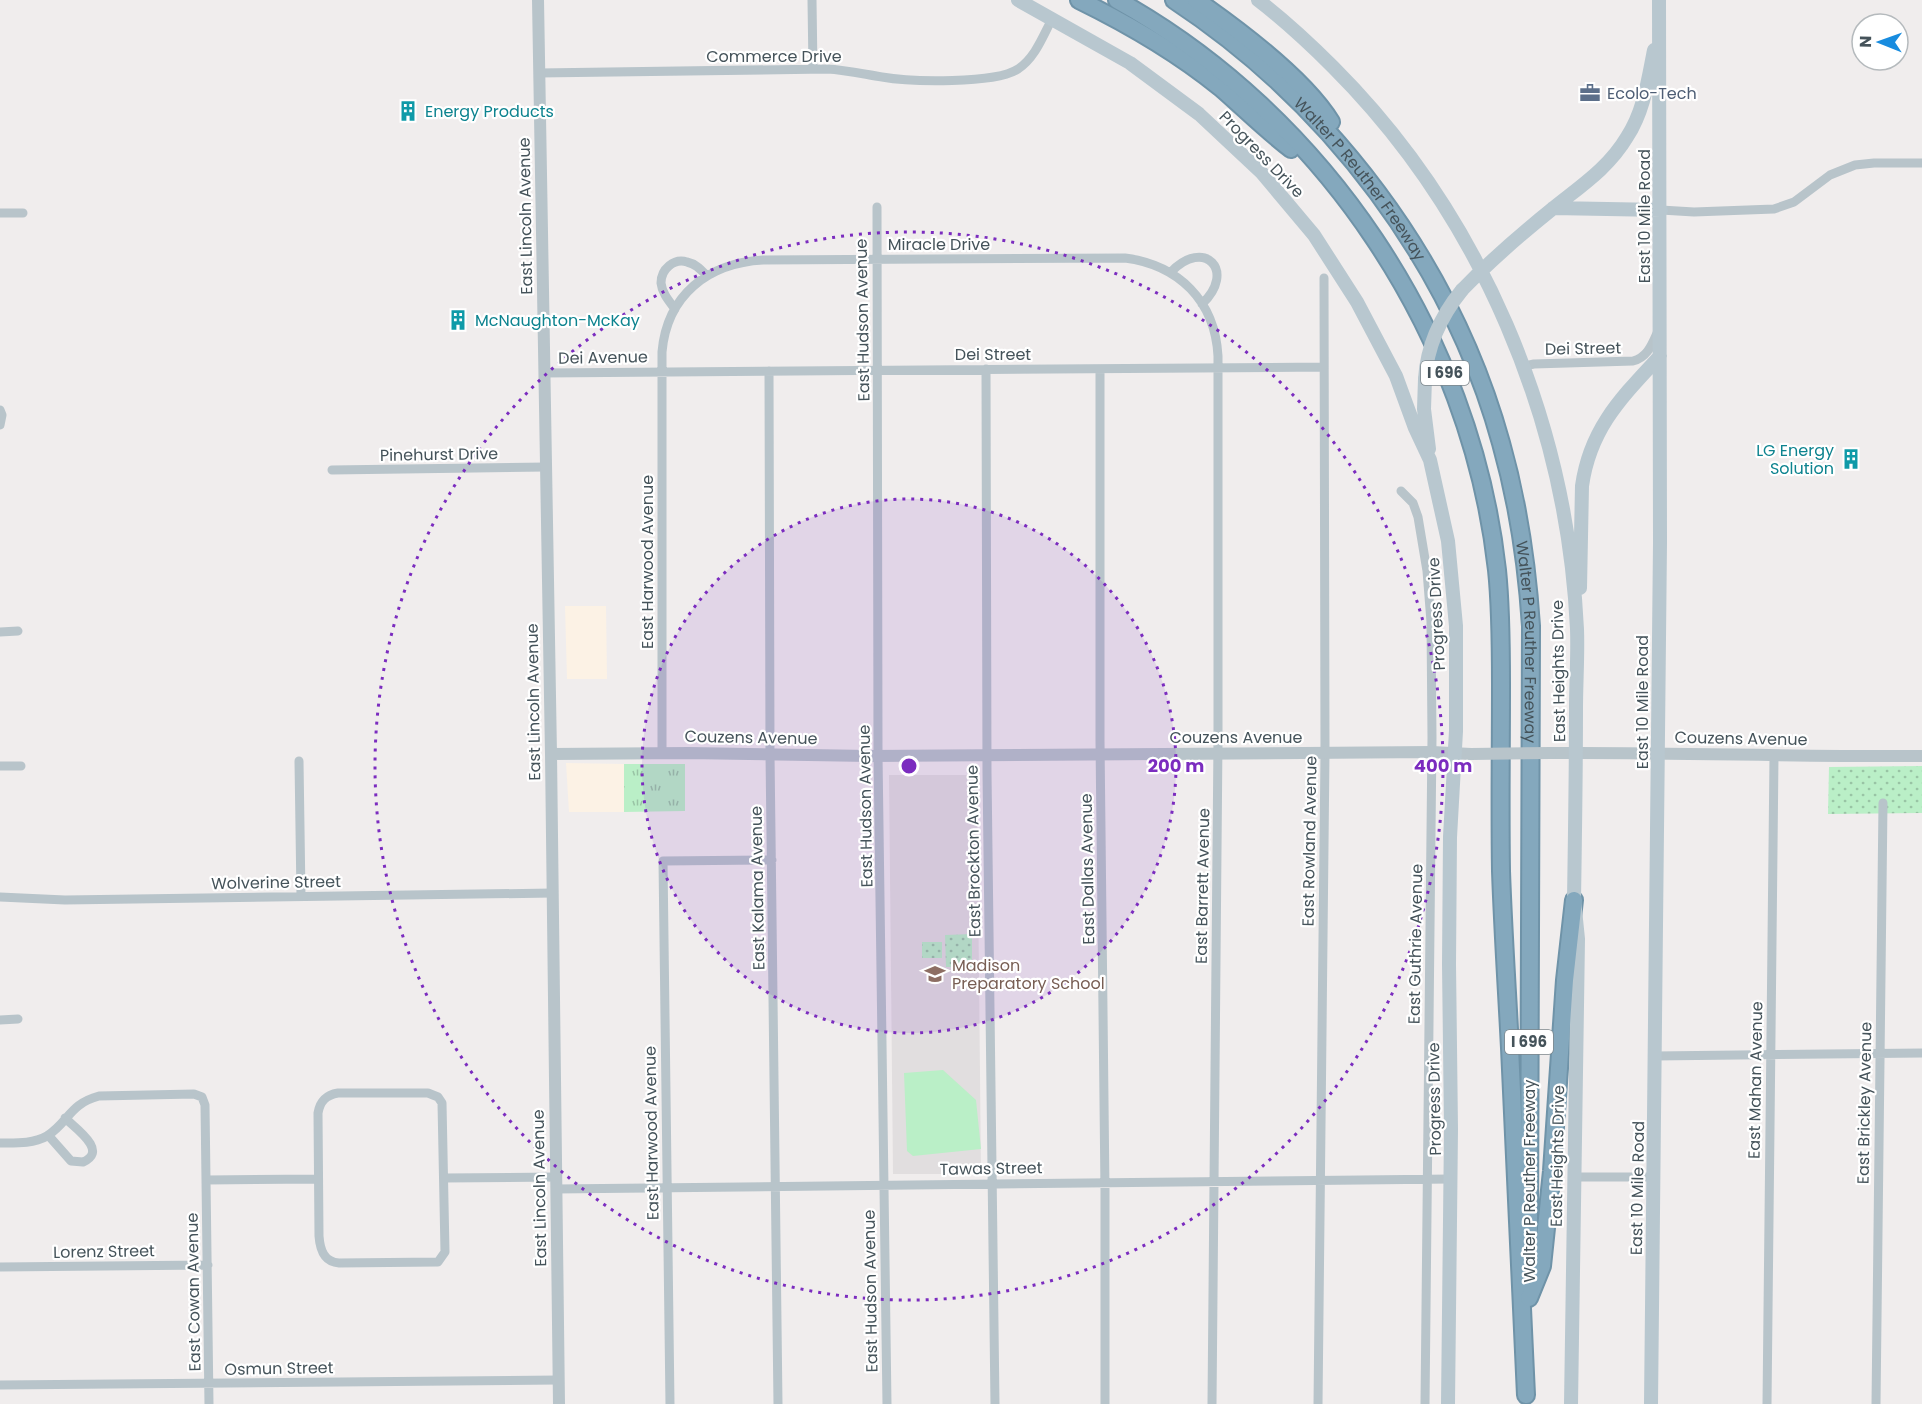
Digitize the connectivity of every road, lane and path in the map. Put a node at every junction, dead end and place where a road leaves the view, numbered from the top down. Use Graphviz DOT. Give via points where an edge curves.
graph roads {
  1 [pos="538,0"];
  2 [pos="812,0"];
  3 [pos="1018,0"];
  4 [pos="1079,0"];
  5 [pos="1117,0"];
  6 [pos="1174,0"];
  7 [pos="1196,0"];
  8 [pos="1258,0"];
  9 [pos="1659,0"];
  10 [pos="1052,19"];
  11 [pos="1659,24"];
  12 [pos="813,69"];
  13 [pos="539,73"];
  14 [pos="1922,163"];
  15 [pos="1318,165"];
  16 [pos="1361,171"];
  17 [pos="877,207"];
  18 [pos="1553,208"];
  19 [pos="1661,210"];
  20 [pos="0,213"];
  21 [pos="22,213"];
  22 [pos="877,260"];
  23 [pos="1481,270"];
  24 [pos="1171,272"];
  25 [pos="707,276"];
  26 [pos="1324,278"];
  27 [pos="1202,304"];
  28 [pos="675,309"];
  29 [pos="1660,326"];
  30 [pos="1660,356"];
  31 [pos="1524,366"];
  32 [pos="1324,367"];
  33 [pos="1218,368"];
  34 [pos="986,369"];
  35 [pos="1100,369"];
  36 [pos="878,370"];
  37 [pos="769,371"];
  38 [pos="661,372"];
  39 [pos="544,373"];
  40 [pos="0,410"];
  41 [pos="0,425"];
  42 [pos="1430,460"];
  43 [pos="546,467"];
  44 [pos="332,470"];
  45 [pos="1401,491"];
  46 [pos="1577,629"];
  47 [pos="18,631"];
  48 [pos="0,632"];
  49 [pos="1432,752"];
  50 [pos="1454,752"];
  51 [pos="551,753"];
  52 [pos="662,753"];
  53 [pos="1325,753"];
  54 [pos="1576,753"];
  55 [pos="1658,753"];
  56 [pos="770,754"];
  57 [pos="1101,754"];
  58 [pos="1218,754"];
  59 [pos="987,755"];
  60 [pos="878,756"];
  61 [pos="1774,756"];
  62 [pos="1922,756"];
  63 [pos="299,760"];
  64 [pos="0,766"];
  65 [pos="21,766"];
  66 [pos="1883,803"];
  67 [pos="772,860"];
  68 [pos="552,893"];
  69 [pos="301,896"];
  70 [pos="0,897"];
  71 [pos="1574,900"];
  72 [pos="18,1019"];
  73 [pos="0,1020"];
  74 [pos="1880,1053"];
  75 [pos="1922,1053"];
  76 [pos="1770,1055"];
  77 [pos="1655,1056"];
  78 [pos="65,1118"];
  79 [pos="48,1135"];
  80 [pos="0,1143"];
  81 [pos="1573,1177"];
  82 [pos="1654,1177"];
  83 [pos="444,1178"];
  84 [pos="1427,1178"];
  85 [pos="318,1179"];
  86 [pos="1320,1179"];
  87 [pos="1451,1179"];
  88 [pos="207,1180"];
  89 [pos="1214,1180"];
  90 [pos="1105,1182"];
  91 [pos="556,1183"];
  92 [pos="992,1183"];
  93 [pos="884,1184"];
  94 [pos="776,1186"];
  95 [pos="667,1187"];
  96 [pos="208,1265"];
  97 [pos="0,1267"];
  98 [pos="1529,1298"];
  99 [pos="558,1380"];
  100 [pos="209,1384"];
  101 [pos="0,1385"];
  102 [pos="1526,1400"];
  103 [pos="209,1404"];
  104 [pos="559,1404"];
  105 [pos="670,1404"];
  106 [pos="778,1404"];
  107 [pos="886,1404"];
  108 [pos="995,1404"];
  109 [pos="1105,1404"];
  110 [pos="1212,1404"];
  111 [pos="1318,1404"];
  112 [pos="1425,1404"];
  113 [pos="1448,1404"];
  114 [pos="1571,1404"];
  115 [pos="1651,1404"];
  116 [pos="1767,1404"];
  117 [pos="1876,1404"];
  1 -- 13 [label="street, East Lincoln Avenue"];
  2 -- 12 [label="street"];
  3 -- 10 [label="main road, Progress Drive"];
  4 -- 15 [label="highway" via="1189,65 1298,154"];
  5 -- 15 [label="highway, Walter P Reuther Freeway / I 696" via="1231,79"];
  6 -- 16 [label="highway, Walter P Reuther Freeway / I 696" via="1280,83"];
  7 -- 16 [label="highway" via="1265,53 1312,97"];
  8 -- 23 [label="main road, East Heights Drive" via="1324,58 1374,111 1453,218"];
  9 -- 11 [label="main road, East 10 Mile Road"];
  10 -- 12 [label="street, Commerce Drive" via="1024,64 994,78 900,79 848,70"];
  10 -- 42 [label="main road, Progress Drive" via="1130,63 1182,101 1226,138 1284,198 1326,252 1369,322"];
  11 -- 18 [label="main road" via="1645,95 1628,136 1598,174"];
  11 -- 19 [label="main road, East 10 Mile Road"];
  12 -- 13 [label="street, Commerce Drive"];
  13 -- 39 [label="street, East Lincoln Avenue"];
  14 -- 19 [label="street" via="1855,165 1830,175 1794,202 1774,209"];
  15 -- 102 [label="highway, Walter P Reuther Freeway / I 696" via="1363,221 1423,322 1458,405 1478,467 1495,556 1501,613 1501,873"];
  16 -- 98 [label="highway, Walter P Reuther Freeway / I 696" via="1413,245 1466,346 1501,442 1520,523 1532,658"];
  17 -- 22 [label="street, East Hudson Avenue"];
  18 -- 19 [label="main road"];
  18 -- 23 [label="main road"];
  19 -- 29 [label="main road, East 10 Mile Road"];
  20 -- 21 [label="street"];
  22 -- 24 [label="street, Miracle Drive" via="1125,258"];
  22 -- 25 [label="street, Miracle Drive" via="752,261"];
  22 -- 36 [label="street, East Hudson Avenue"];
  23 -- 31 [label="main road, East Heights Drive"];
  23 -- 42 [label="main road, bridge" via="1451,304 1427,363 1424,409"];
  24 -- 27 [label="street, Miracle Drive"];
  24 -- 27 [label="street" via="1191,258 1201,256 1210,260 1217,269 1218,282"];
  25 -- 28 [label="street, Miracle Drive" via="690,289"];
  25 -- 28 [label="street" via="687,262 676,261 666,268 661,281"];
  26 -- 32 [label="street, East Rowland Avenue"];
  27 -- 33 [label="street, Miracle Drive" via="1215,332"];
  28 -- 38 [label="street, Miracle Drive" via="664,337"];
  29 -- 30 [label="main road, East 10 Mile Road"];
  29 -- 31 [label="street, Dei Street" via="1648,351 1639,359"];
  30 -- 46 [label="main road" via="1614,406 1588,458 1582,486"];
  30 -- 55 [label="main road, East 10 Mile Road"];
  31 -- 46 [label="main road, East Heights Drive" via="1558,483"];
  32 -- 33 [label="street, Dei Street"];
  32 -- 53 [label="street, East Rowland Avenue"];
  33 -- 35 [label="street, Dei Street"];
  33 -- 58 [label="street, East Barrett Avenue"];
  34 -- 35 [label="street, Dei Street"];
  34 -- 36 [label="street, Dei Street"];
  34 -- 59 [label="street, East Brockton Avenue"];
  35 -- 57 [label="street, East Dallas Avenue"];
  36 -- 37 [label="street, Dei Street"];
  36 -- 60 [label="street, East Hudson Avenue"];
  37 -- 38 [label="street, Dei Street"];
  37 -- 56 [label="street, East Kalama Avenue"];
  38 -- 39 [label="street, Dei Avenue"];
  38 -- 52 [label="street, East Harwood Avenue"];
  39 -- 43 [label="street, East Lincoln Avenue"];
  40 -- 41 [label="street"];
  42 -- 50 [label="main road, Progress Drive" via="1453,575 1457,666"];
  43 -- 44 [label="street, Pinehurst Drive"];
  43 -- 51 [label="street, East Lincoln Avenue"];
  45 -- 49 [label="street, East Guthrie Avenue" via="1416,509 1427,571"];
  46 -- 54 [label="main road, East Heights Drive"];
  47 -- 48 [label="street"];
  49 -- 50 [label="street, Couzens Avenue"];
  49 -- 53 [label="street, Couzens Avenue"];
  49 -- 84 [label="street, East Guthrie Avenue"];
  50 -- 54 [label="street, Couzens Avenue, bridge"];
  50 -- 87 [label="main road, Progress Drive" via="1449,964"];
  51 -- 52 [label="street, Couzens Avenue"];
  51 -- 68 [label="street, East Lincoln Avenue"];
  52 -- 56 [label="street, Couzens Avenue"];
  53 -- 58 [label="street, Couzens Avenue"];
  53 -- 86 [label="street, East Rowland Avenue"];
  54 -- 55 [label="street, Couzens Avenue"];
  54 -- 71 [label="main road, East Heights Drive"];
  55 -- 61 [label="street, Couzens Avenue"];
  55 -- 77 [label="main road, East 10 Mile Road"];
  56 -- 60 [label="street, Couzens Avenue"];
  56 -- 67 [label="street, East Kalama Avenue"];
  57 -- 58 [label="street, Couzens Avenue"];
  57 -- 59 [label="street, Couzens Avenue"];
  57 -- 90 [label="street, East Dallas Avenue"];
  58 -- 89 [label="street, East Barrett Avenue"];
  59 -- 60 [label="street, Couzens Avenue"];
  59 -- 92 [label="street, East Brockton Avenue"];
  60 -- 93 [label="street, East Hudson Avenue"];
  61 -- 62 [label="street, Couzens Avenue"];
  61 -- 76 [label="street, East Mahan Avenue"];
  63 -- 69 [label="street"];
  64 -- 65 [label="street"];
  66 -- 74 [label="street, East Brickley Avenue"];
  67 -- 94 [label="street, East Kalama Avenue"];
  67 -- 95 [label="street, East Harwood Avenue" via="663,861"];
  68 -- 69 [label="street, Wolverine Street"];
  68 -- 91 [label="street, East Lincoln Avenue"];
  69 -- 70 [label="street, Wolverine Street" via="65,900"];
  71 -- 81 [label="main road, East Heights Drive" via="1578,939"];
  71 -- 98 [label="highway" via="1542,1266"];
  72 -- 73 [label="street"];
  74 -- 75 [label="street"];
  74 -- 76 [label="street"];
  74 -- 117 [label="street, East Brickley Avenue"];
  76 -- 77 [label="street"];
  76 -- 116 [label="street, East Mahan Avenue"];
  77 -- 82 [label="main road, East 10 Mile Road"];
  78 -- 79 [label="street"];
  78 -- 79 [label="street" via="90,1142 90,1158 71,1161"];
  78 -- 88 [label="street" via="79,1104 99,1096 199,1095 205,1105"];
  79 -- 80 [label="street" via="33,1141"];
  81 -- 82 [label="street"];
  81 -- 114 [label="main road, East Heights Drive"];
  82 -- 115 [label="main road, East 10 Mile Road"];
  83 -- 85 [label="street" via="443,1109 438,1097 428,1093 338,1093 324,1098 319,1107"];
  83 -- 85 [label="street" via="445,1252 438,1262 422,1263 328,1260 319,1247"];
  83 -- 91 [label="street, Tawas Street"];
  84 -- 86 [label="street, Tawas Street"];
  84 -- 87 [label="street, Tawas Street"];
  84 -- 112 [label="street, East Guthrie Avenue"];
  85 -- 88 [label="street"];
  86 -- 89 [label="street, Tawas Street"];
  86 -- 111 [label="street, East Rowland Avenue"];
  87 -- 113 [label="main road, Progress Drive"];
  88 -- 96 [label="street, East Cowan Avenue"];
  89 -- 90 [label="street, Tawas Street"];
  89 -- 110 [label="street, East Barrett Avenue"];
  90 -- 92 [label="street, Tawas Street"];
  90 -- 109 [label="street, East Dallas Avenue"];
  91 -- 95 [label="street, Tawas Street"];
  91 -- 99 [label="street, East Lincoln Avenue"];
  92 -- 93 [label="street, Tawas Street"];
  92 -- 108 [label="street, East Brockton Avenue"];
  93 -- 94 [label="street, Tawas Street"];
  93 -- 107 [label="street, East Hudson Avenue"];
  94 -- 95 [label="street, Tawas Street"];
  94 -- 106 [label="street, East Kalama Avenue"];
  95 -- 105 [label="street, East Harwood Avenue"];
  96 -- 97 [label="street, Lorenz Street"];
  96 -- 100 [label="street, East Cowan Avenue"];
  98 -- 102 [label="highway, Walter P Reuther Freeway / I 696"];
  99 -- 100 [label="street, Osmun Street"];
  99 -- 104 [label="street, East Lincoln Avenue"];
  100 -- 101 [label="street, Osmun Street"];
  100 -- 103 [label="street, East Cowan Avenue"];
}
